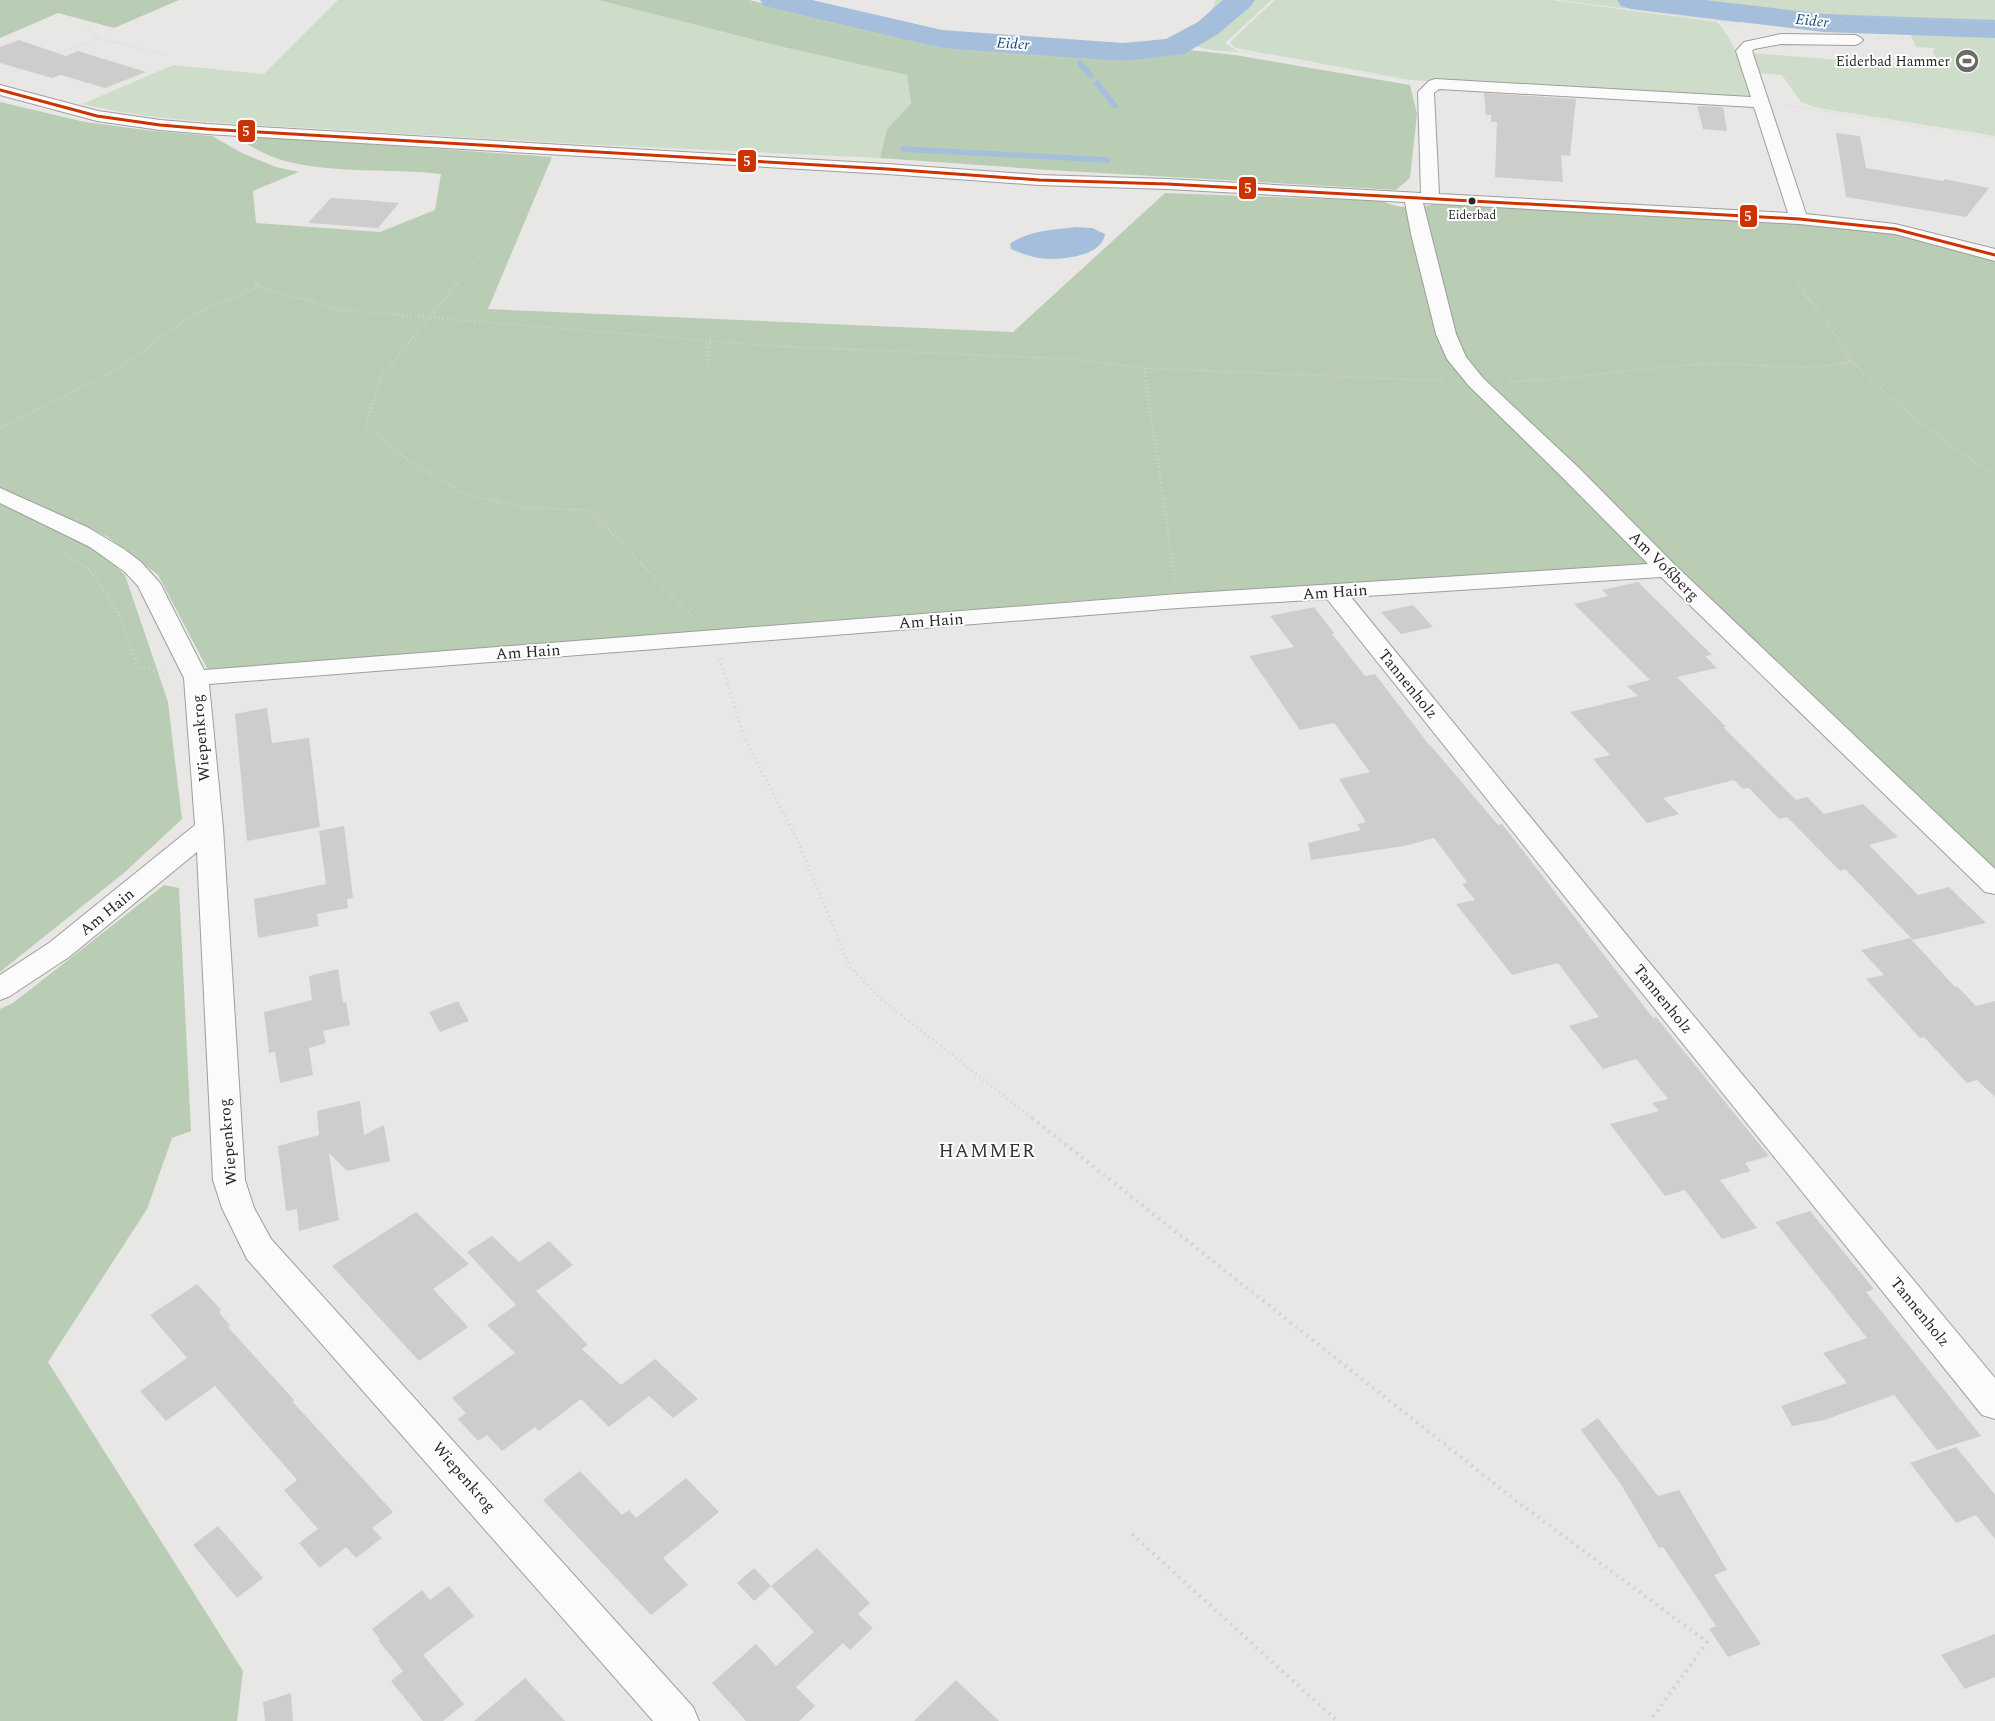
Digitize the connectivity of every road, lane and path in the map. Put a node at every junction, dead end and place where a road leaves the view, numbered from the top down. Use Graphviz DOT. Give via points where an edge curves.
graph roads {
  1 [pos="58,0"];
  2 [pos="736,0"];
  3 [pos="1271,0"];
  4 [pos="1560,0"];
  5 [pos="1838,16"];
  6 [pos="1995,22"];
  7 [pos="99,38"];
  8 [pos="1855,40"];
  9 [pos="1761,41"];
  10 [pos="1212,50"];
  11 [pos="1995,52"];
  12 [pos="166,56"];
  13 [pos="1146,62"];
  14 [pos="9,73"];
  15 [pos="1432,85"];
  16 [pos="0,90"];
  17 [pos="1762,103"];
  18 [pos="160,125"];
  19 [pos="1995,138"];
  20 [pos="554,165"];
  21 [pos="887,168"];
  22 [pos="1421,198"];
  23 [pos="1708,215"];
  24 [pos="1799,220"];
  25 [pos="1995,255"];
  26 [pos="258,286"];
  27 [pos="432,316"];
  28 [pos="710,341"];
  29 [pos="1851,361"];
  30 [pos="708,364"];
  31 [pos="1144,368"];
  32 [pos="1476,382"];
  33 [pos="0,428"];
  34 [pos="1995,475"];
  35 [pos="0,495"];
  36 [pos="59,551"];
  37 [pos="1666,570"];
  38 [pos="1334,592"];
  39 [pos="1178,601"];
  40 [pos="714,638"];
  41 [pos="196,678"];
  42 [pos="208,828"];
  43 [pos="1995,885"];
  44 [pos="0,989"];
  45 [pos="1995,1404"];
  46 [pos="1132,1534"];
  47 [pos="679,1721"];
  48 [pos="1337,1721"];
  49 [pos="1650,1721"];
  1 -- 7 [label="path"];
  2 -- 13 [label="path" via="909,42 962,51"];
  3 -- 10 [label="path"];
  4 -- 9 [label="path" via="1724,22"];
  5 -- 6 [label="path"];
  7 -- 12 [label="path"];
  7 -- 14 [label="path"];
  8 -- 9 [label="street"];
  8 -- 11 [label="path" via="1935,39"];
  9 -- 17 [label="street" via="1749,45 1744,51"];
  10 -- 13 [label="path"];
  10 -- 15 [label="path"];
  13 -- 21 [label="path" via="1056,90 927,118 912,125 904,134"];
  15 -- 17 [label="street"];
  15 -- 22 [label="street, Am Voßberg" via="1426,92"];
  16 -- 18 [label="street" via="97,116"];
  17 -- 19 [label="path"];
  17 -- 24 [label="street"];
  18 -- 21 [label="street"];
  18 -- 26 [label="path" via="199,172"];
  20 -- 27 [label="path"];
  21 -- 22 [label="street" via="1039,180"];
  22 -- 23 [label="street"];
  22 -- 32 [label="street, Am Voßberg" via="1424,252 1446,334 1457,358"];
  23 -- 24 [label="street"];
  23 -- 29 [label="path" via="1787,271 1826,320"];
  24 -- 25 [label="street" via="1895,229"];
  26 -- 27 [label="path" via="341,310"];
  26 -- 33 [label="path" via="188,318 120,368"];
  27 -- 28 [label="path"];
  27 -- 40 [label="path" via="381,377 366,426 405,458 466,495 526,508 589,510"];
  28 -- 30 [label="path"];
  28 -- 31 [label="path" via="1069,359"];
  29 -- 32 [label="path" via="1836,366 1810,367 1709,364 1578,378"];
  29 -- 34 [label="path" via="1875,386 1940,439"];
  31 -- 32 [label="path"];
  31 -- 39 [label="path"];
  32 -- 37 [label="street, Am Voßberg"];
  35 -- 41 [label="street, Wiepenkrog" via="101,543 138,571 148,583"];
  36 -- 41 [label="path" via="91,571 118,614 138,668"];
  37 -- 38 [label="street, Am Hain"];
  37 -- 43 [label="street, Am Voßberg"];
  38 -- 39 [label="street, Am Hain"];
  38 -- 45 [label="street, Tannenholz"];
  39 -- 40 [label="street, Am Hain"];
  40 -- 41 [label="street, Am Hain"];
  40 -- 49 [label="path" via="744,738 797,839 850,968 888,1005 1484,1476 1707,1642"];
  41 -- 42 [label="street, Wiepenkrog"];
  42 -- 44 [label="street, Am Hain" via="59,950"];
  42 -- 47 [label="street, Wiepenkrog" via="229,1180 238,1208 259,1249"];
  46 -- 48 [label="path"];
}
